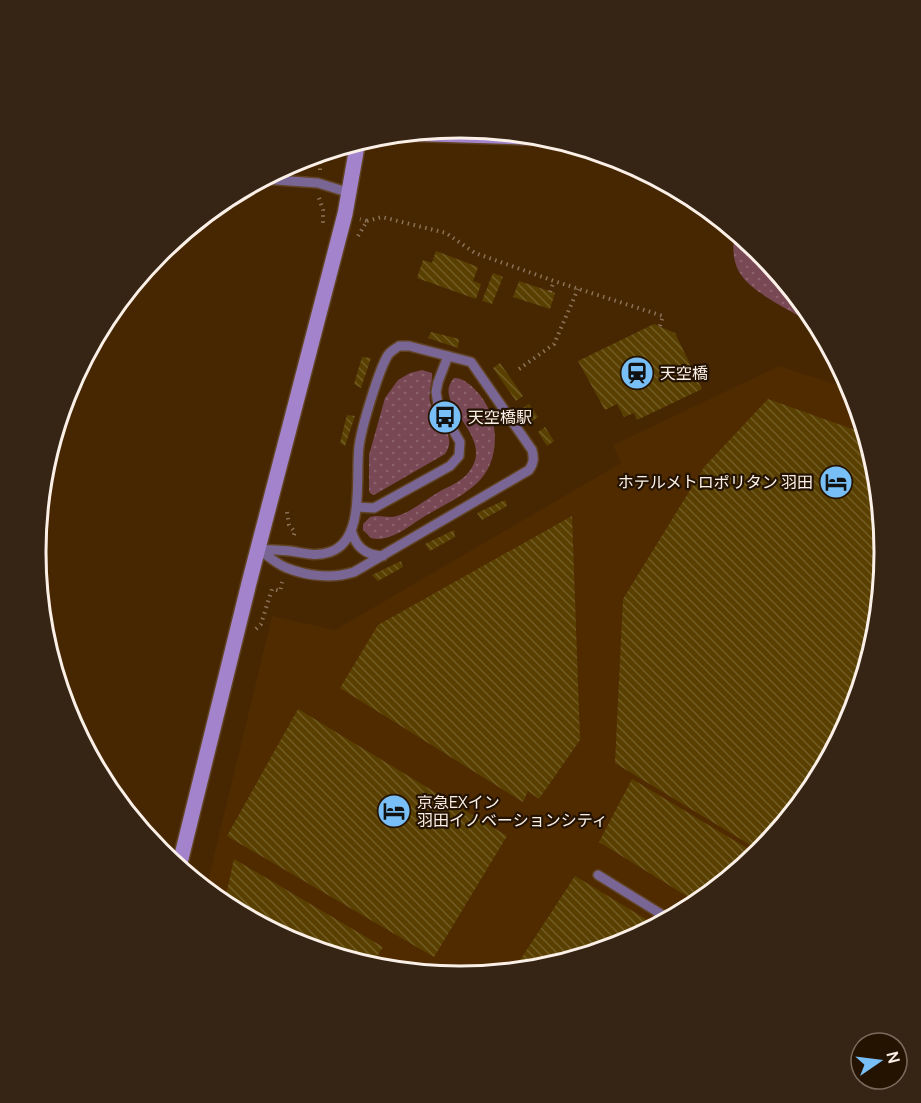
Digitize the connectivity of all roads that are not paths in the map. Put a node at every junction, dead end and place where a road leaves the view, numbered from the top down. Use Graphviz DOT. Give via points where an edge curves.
graph roads {
  1 [pos="356,151"];
  2 [pos="277,180"];
  3 [pos="350,193"];
  4 [pos="448,356"];
  5 [pos="357,507"];
  6 [pos="351,531"];
  7 [pos="258,549"];
  8 [pos="383,556"];
  9 [pos="182,857"];
  10 [pos="598,875"];
  11 [pos="661,914"];
  1 -- 3 [label="street"];
  2 -- 3 [label="lane" via="318,183"];
  3 -- 7 [label="street"];
  4 -- 5 [label="lane" via="409,346 399,346 389,353 359,444"];
  4 -- 5 [label="lane" via="436,392 438,404 460,442 459,456 450,466 374,508"];
  4 -- 8 [label="lane" via="471,362 532,450 533,465"];
  5 -- 6 [label="lane"];
  6 -- 7 [label="lane" via="340,548 314,556"];
  6 -- 8 [label="lane" via="363,551"];
  7 -- 8 [label="lane" via="286,567 333,576 354,572"];
  7 -- 9 [label="street"];
  10 -- 11 [label="lane"];
}
